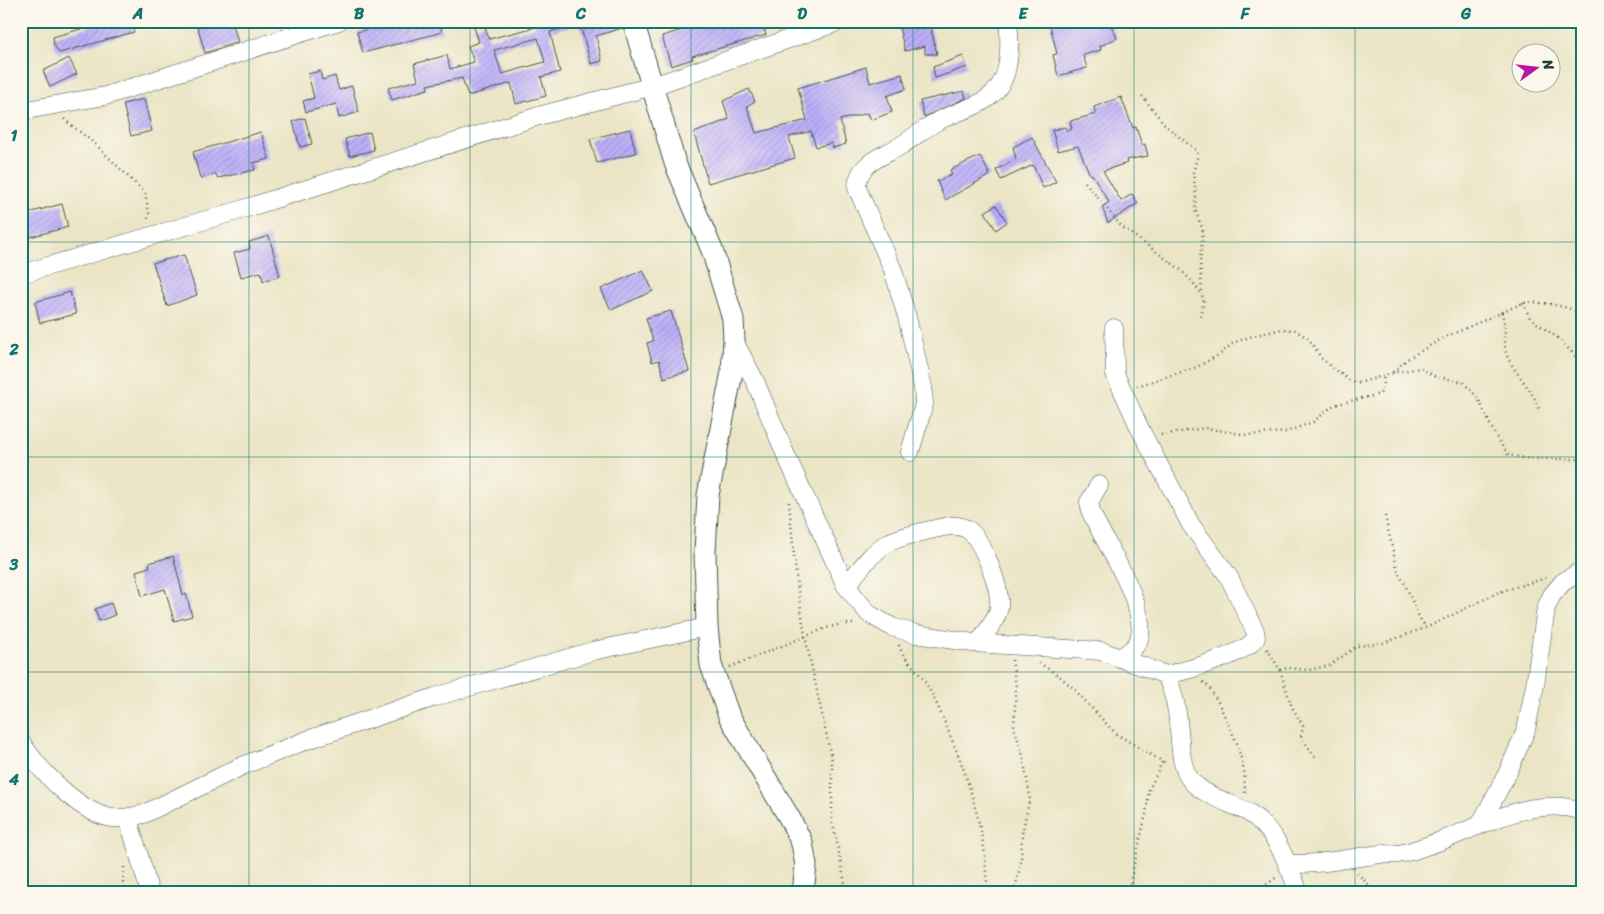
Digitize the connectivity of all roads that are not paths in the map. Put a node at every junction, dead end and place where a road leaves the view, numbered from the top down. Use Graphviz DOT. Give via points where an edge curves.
graph roads {
  1 [pos="339,21"];
  2 [pos="633,21"];
  3 [pos="841,21"];
  4 [pos="1008,21"];
  5 [pos="653,86"];
  6 [pos="21,111"];
  7 [pos="21,274"];
  8 [pos="1114,328"];
  9 [pos="734,341"];
  10 [pos="910,452"];
  11 [pos="1099,484"];
  12 [pos="1583,570"];
  13 [pos="846,586"];
  14 [pos="707,627"];
  15 [pos="978,644"];
  16 [pos="1121,657"];
  17 [pos="1166,675"];
  18 [pos="21,742"];
  19 [pos="1583,811"];
  20 [pos="128,818"];
  21 [pos="1481,823"];
  22 [pos="1288,866"];
  23 [pos="150,893"];
  24 [pos="803,893"];
  25 [pos="1299,893"];
  1 -- 6 [label="street" via="105,96"];
  2 -- 5 [label="street"];
  3 -- 5 [label="street"];
  4 -- 10 [label="street" via="1005,76 992,95 980,104 922,130 860,171 857,179 860,195 893,270 923,388 924,404"];
  5 -- 7 [label="street" via="542,115"];
  5 -- 9 [label="street" via="674,163 712,250 727,295"];
  8 -- 17 [label="street" via="1114,364 1145,439 1191,525 1229,577 1256,634 1250,646"];
  9 -- 13 [label="street"];
  9 -- 14 [label="street" via="732,372 708,495 705,552"];
  11 -- 16 [label="street" via="1089,502 1091,512 1127,580 1140,624 1138,641"];
  12 -- 21 [label="street" via="1563,582 1546,608 1526,730"];
  13 -- 15 [label="street" via="869,614 892,627"];
  13 -- 15 [label="street" via="884,545 949,526 963,527 978,539 998,595 999,608"];
  14 -- 20 [label="street" via="593,651 435,697 307,740 242,766 144,814"];
  14 -- 24 [label="street" via="713,676 729,716 802,843 806,865"];
  15 -- 16 [label="street" via="1101,651"];
  16 -- 17 [label="street"];
  17 -- 22 [label="street" via="1188,776 1192,782 1224,802 1258,819 1277,842"];
  18 -- 20 [label="street" via="33,761 73,798 111,818"];
  19 -- 21 [label="street" via="1570,807 1543,807 1501,815"];
  20 -- 23 [label="street"];
  21 -- 22 [label="street" via="1459,836 1403,853"];
  22 -- 25 [label="street"];
}
